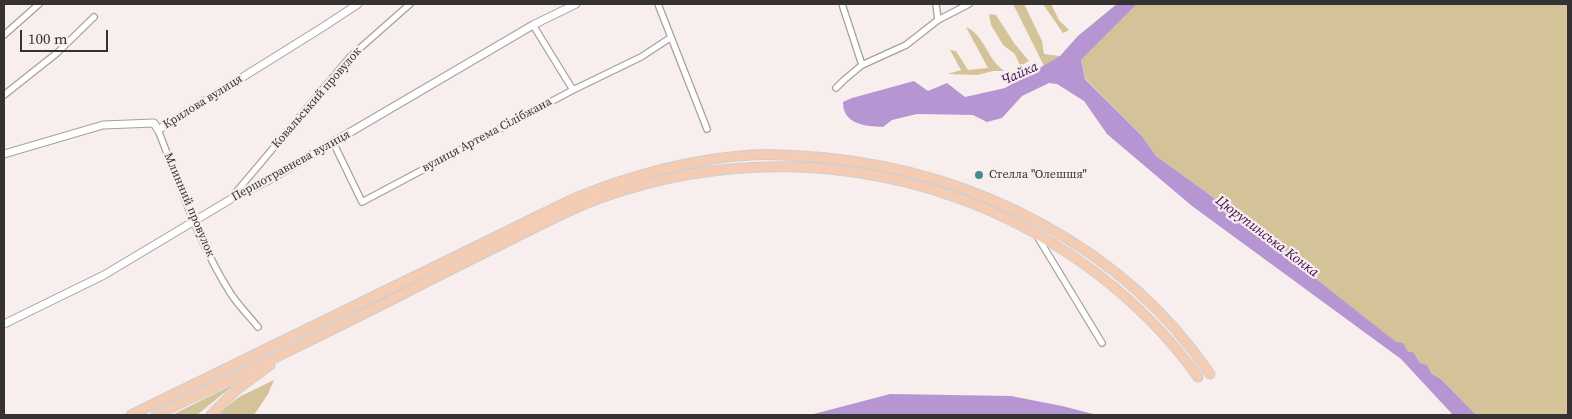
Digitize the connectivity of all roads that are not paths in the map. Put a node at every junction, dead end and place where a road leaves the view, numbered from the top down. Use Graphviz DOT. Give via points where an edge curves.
graph roads {
  1 [pos="39,4"];
  2 [pos="358,4"];
  3 [pos="410,4"];
  4 [pos="576,4"];
  5 [pos="658,4"];
  6 [pos="842,4"];
  7 [pos="936,4"];
  8 [pos="969,4"];
  9 [pos="94,17"];
  10 [pos="938,20"];
  11 [pos="533,25"];
  12 [pos="4,35"];
  13 [pos="670,38"];
  14 [pos="862,65"];
  15 [pos="836,88"];
  16 [pos="572,90"];
  17 [pos="4,95"];
  18 [pos="707,129"];
  19 [pos="158,130"];
  20 [pos="334,142"];
  21 [pos="4,154"];
  22 [pos="231,198"];
  23 [pos="194,222"];
  24 [pos="1036,234"];
  25 [pos="4,324"];
  26 [pos="258,327"];
  27 [pos="1102,343"];
  28 [pos="295,349"];
  29 [pos="1210,374"];
  30 [pos="1198,377"];
  31 [pos="130,415"];
  32 [pos="156,415"];
  33 [pos="211,415"];
  1 -- 12 [label="street"];
  2 -- 19 [label="street, Крилова вулиця"];
  3 -- 22 [label="street, Ковальський провулок" via="350,57"];
  4 -- 11 [label="street, Першотравнева вулиця"];
  5 -- 13 [label="street"];
  6 -- 14 [label="street"];
  7 -- 10 [label="street"];
  8 -- 10 [label="street"];
  9 -- 17 [label="street" via="57,53"];
  10 -- 14 [label="street" via="906,45"];
  11 -- 16 [label="street"];
  11 -- 20 [label="street, Першотравнева вулиця"];
  13 -- 16 [label="street, вулиця Артема Сілібжана" via="641,57"];
  13 -- 18 [label="street"];
  14 -- 15 [label="street"];
  16 -- 20 [label="street, вулиця Артема Сілібжана" via="362,202"];
  19 -- 21 [label="street, Крилова вулиця" via="154,124 103,125"];
  19 -- 23 [label="street, Млинний провулок"];
  20 -- 22 [label="street, Першотравнева вулиця"];
  22 -- 23 [label="street, Першотравнева вулиця"];
  23 -- 25 [label="street, Першотравнева вулиця" via="104,275"];
  23 -- 26 [label="street, Млинний провулок" via="232,294"];
  24 -- 27 [label="street"];
  24 -- 28 [label="highway" via="999,214 946,193 901,180 855,172 812,167 765,167 678,176 600,198 538,226"];
  24 -- 30 [label="highway" via="1119,290 1153,322"];
  28 -- 32 [label="highway"];
  28 -- 33 [label="highway" via="236,390"];
  29 -- 31 [label="highway" via="1183,338 1145,298 1078,245 1008,205 955,184 909,171 839,159 752,155 684,163 612,183 575,198"];
}
